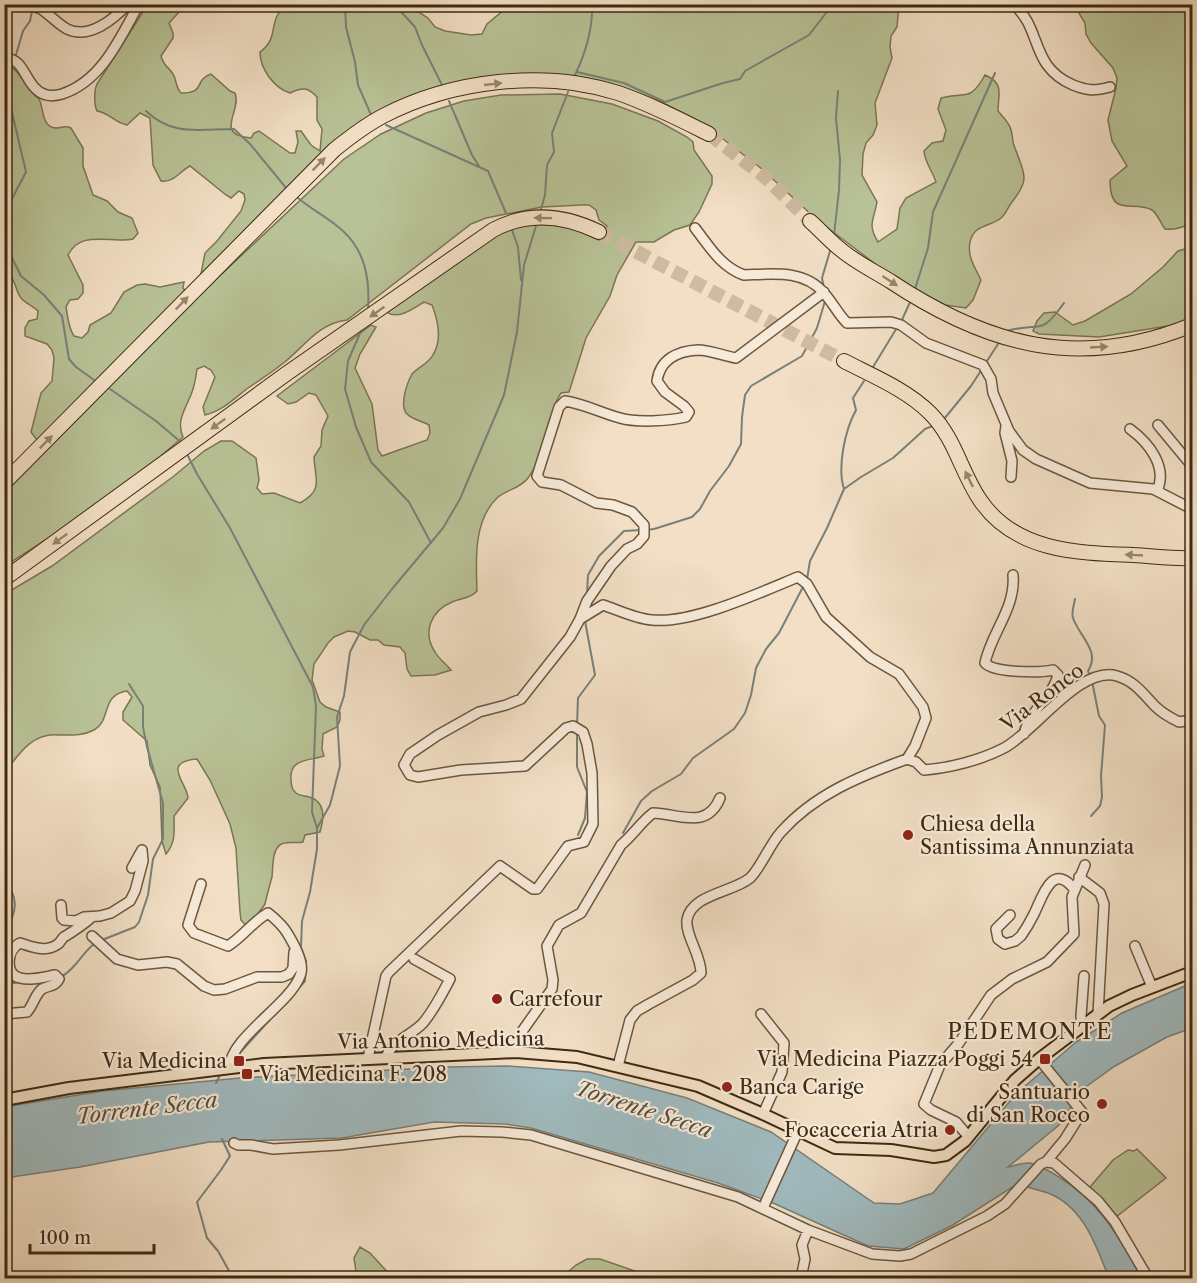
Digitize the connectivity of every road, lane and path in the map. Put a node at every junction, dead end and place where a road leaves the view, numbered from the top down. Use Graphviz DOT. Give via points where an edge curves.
graph roads {
  1 [pos="23,4"];
  2 [pos="128,4"];
  3 [pos="140,4"];
  4 [pos="1013,4"];
  5 [pos="4,58"];
  6 [pos="1110,87"];
  7 [pos="709,134"];
  8 [pos="810,221"];
  9 [pos="695,228"];
  10 [pos="599,232"];
  11 [pos="824,292"];
  12 [pos="1192,325"];
  13 [pos="844,361"];
  14 [pos="1006,424"];
  15 [pos="1158,425"];
  16 [pos="1130,429"];
  17 [pos="1192,466"];
  18 [pos="1011,477"];
  19 [pos="4,483"];
  20 [pos="1157,491"];
  21 [pos="1192,509"];
  22 [pos="1192,558"];
  23 [pos="1013,575"];
  24 [pos="4,579"];
  25 [pos="580,619"];
  26 [pos="1192,720"];
  27 [pos="1024,734"];
  28 [pos="907,759"];
  29 [pos="720,798"];
  30 [pos="1085,865"];
  31 [pos="132,868"];
  32 [pos="1079,877"];
  33 [pos="201,884"];
  34 [pos="1074,889"];
  35 [pos="61,905"];
  36 [pos="1010,915"];
  37 [pos="92,917"];
  38 [pos="92,936"];
  39 [pos="293,944"];
  40 [pos="1135,946"];
  41 [pos="414,959"];
  42 [pos="1192,972"];
  43 [pos="1084,976"];
  44 [pos="1152,987"];
  45 [pos="4,1014"];
  46 [pos="761,1014"];
  47 [pos="1098,1014"];
  48 [pos="1082,1027"];
  49 [pos="516,1052"];
  50 [pos="368,1058"];
  51 [pos="386,1058"];
  52 [pos="1040,1060"];
  53 [pos="618,1066"];
  54 [pos="230,1067"];
  55 [pos="4,1100"];
  56 [pos="763,1113"];
  57 [pos="796,1136"];
  58 [pos="968,1136"];
  59 [pos="234,1143"];
  60 [pos="1043,1163"];
  61 [pos="764,1206"];
  62 [pos="808,1230"];
  63 [pos="801,1278"];
  64 [pos="1148,1278"];
  1 -- 2 [label="street" via="39,8 74,32 84,32 115,18"];
  3 -- 5 [label="street" via="99,69 66,92 44,95 17,62"];
  4 -- 6 [label="street" via="1022,11 1048,68 1061,80 1094,92"];
  19 -- 7 [label="highway, one-way" via="334,150 383,116 450,91 490,83 545,81 616,93 660,109"];
  8 -- 12 [label="highway, one-way" via="841,250 945,315 998,336 1041,347 1108,347"];
  9 -- 11 [label="street" via="720,261 736,272 799,275"];
  10 -- 24 [label="highway, one-way" via="575,222 548,218 519,219 493,230 286,374"];
  11 -- 14 [label="street" via="848,323 901,325 926,343 983,365"];
  11 -- 25 [label="street" via="736,357 699,350 665,360 657,381 689,412 686,417 622,419 578,403 565,402 559,407 537,476 542,482 561,485 596,502 632,512 644,525 644,536 610,566"];
  22 -- 13 [label="highway, one-way" via="1074,552 1044,545 1015,532 980,501 948,435 932,415 902,392"];
  14 -- 18 [label="street"];
  14 -- 20 [label="street" via="1023,450 1090,483"];
  15 -- 17 [label="street"];
  16 -- 20 [label="street" via="1149,447 1160,469"];
  20 -- 21 [label="street"];
  23 -- 27 [label="street" via="1008,609 985,663 994,669 1053,670 1058,675 1050,695 1026,723"];
  25 -- 28 [label="street" via="603,605 650,620 678,620 798,578 807,584 826,617 870,657 899,674 923,707 926,718"];
  25 -- 50 [label="street" via="521,699 478,712 410,754 404,765 410,775 418,777 525,766 573,726 583,732 587,744 593,824 584,842 568,846 537,889 500,866 389,972"];
  26 -- 27 [label="street, Via Ronco" via="1179,722 1128,680 1106,674 1084,683"];
  27 -- 28 [label="street, Via Ronco" via="1003,748 936,769 924,770"];
  28 -- 53 [label="street" via="852,780 797,816 780,833 750,878 706,898 690,912 688,931 701,962 701,973 638,1011 630,1020"];
  29 -- 49 [label="street" via="708,816 695,819 653,813 621,845 582,913 559,925 547,946 552,989 523,1030"];
  30 -- 32 [label="street"];
  31 -- 37 [label="street" via="142,850 143,861 133,898 111,913"];
  32 -- 34 [label="street"];
  32 -- 47 [label="street" via="1100,892 1104,904"];
  33 -- 39 [label="street" via="188,925 194,933 228,946 268,913 284,926"];
  34 -- 36 [label="street" via="1064,879 1053,881 1046,887 1021,936 1005,944 998,939 996,929"];
  34 -- 58 [label="street" via="1074,934 1047,962 1012,979 991,995 939,1065 924,1104 956,1122"];
  35 -- 37 [label="street" via="64,920"];
  37 -- 45 [label="street" via="50,948 20,943 12,948 9,955 16,977 55,975 59,979 39,992 27,1012"];
  38 -- 39 [label="street" via="117,959 138,965 177,964 214,990 257,977 286,976 293,968"];
  39 -- 54 [label="street" via="299,957 300,976 238,1048"];
  40 -- 44 [label="street"];
  41 -- 51 [label="street" via="450,979 423,1024 389,1049"];
  42 -- 44 [label="main road, Via Antonio Medicina"];
  43 -- 48 [label="street"];
  44 -- 47 [label="main road, Via Antonio Medicina"];
  46 -- 56 [label="street" via="784,1043 782,1072"];
  47 -- 48 [label="main road, Via Antonio Medicina"];
  48 -- 52 [label="main road, Via Antonio Medicina"];
  49 -- 51 [label="main road, Via Antonio Medicina"];
  49 -- 53 [label="main road, Via Antonio Medicina" via="577,1057"];
  50 -- 51 [label="main road, Via Antonio Medicina"];
  50 -- 54 [label="main road, Via Antonio Medicina"];
  52 -- 58 [label="main road, Via Antonio Medicina" via="1015,1080"];
  52 -- 60 [label="street" via="1082,1112"];
  53 -- 56 [label="main road, Via Antonio Medicina" via="698,1086"];
  54 -- 55 [label="main road, Via Antonio Medicina"];
  56 -- 57 [label="main road, Via Antonio Medicina"];
  57 -- 58 [label="main road, Via Antonio Medicina" via="835,1148 891,1150 934,1157 956,1149"];
  57 -- 61 [label="street"];
  59 -- 61 [label="street" via="273,1149 461,1131 512,1132"];
  60 -- 62 [label="street" via="1005,1204 911,1254 883,1256"];
  60 -- 64 [label="street" via="1053,1163 1098,1201"];
  61 -- 62 [label="street"];
  62 -- 63 [label="street" via="802,1245 805,1259"];
}
